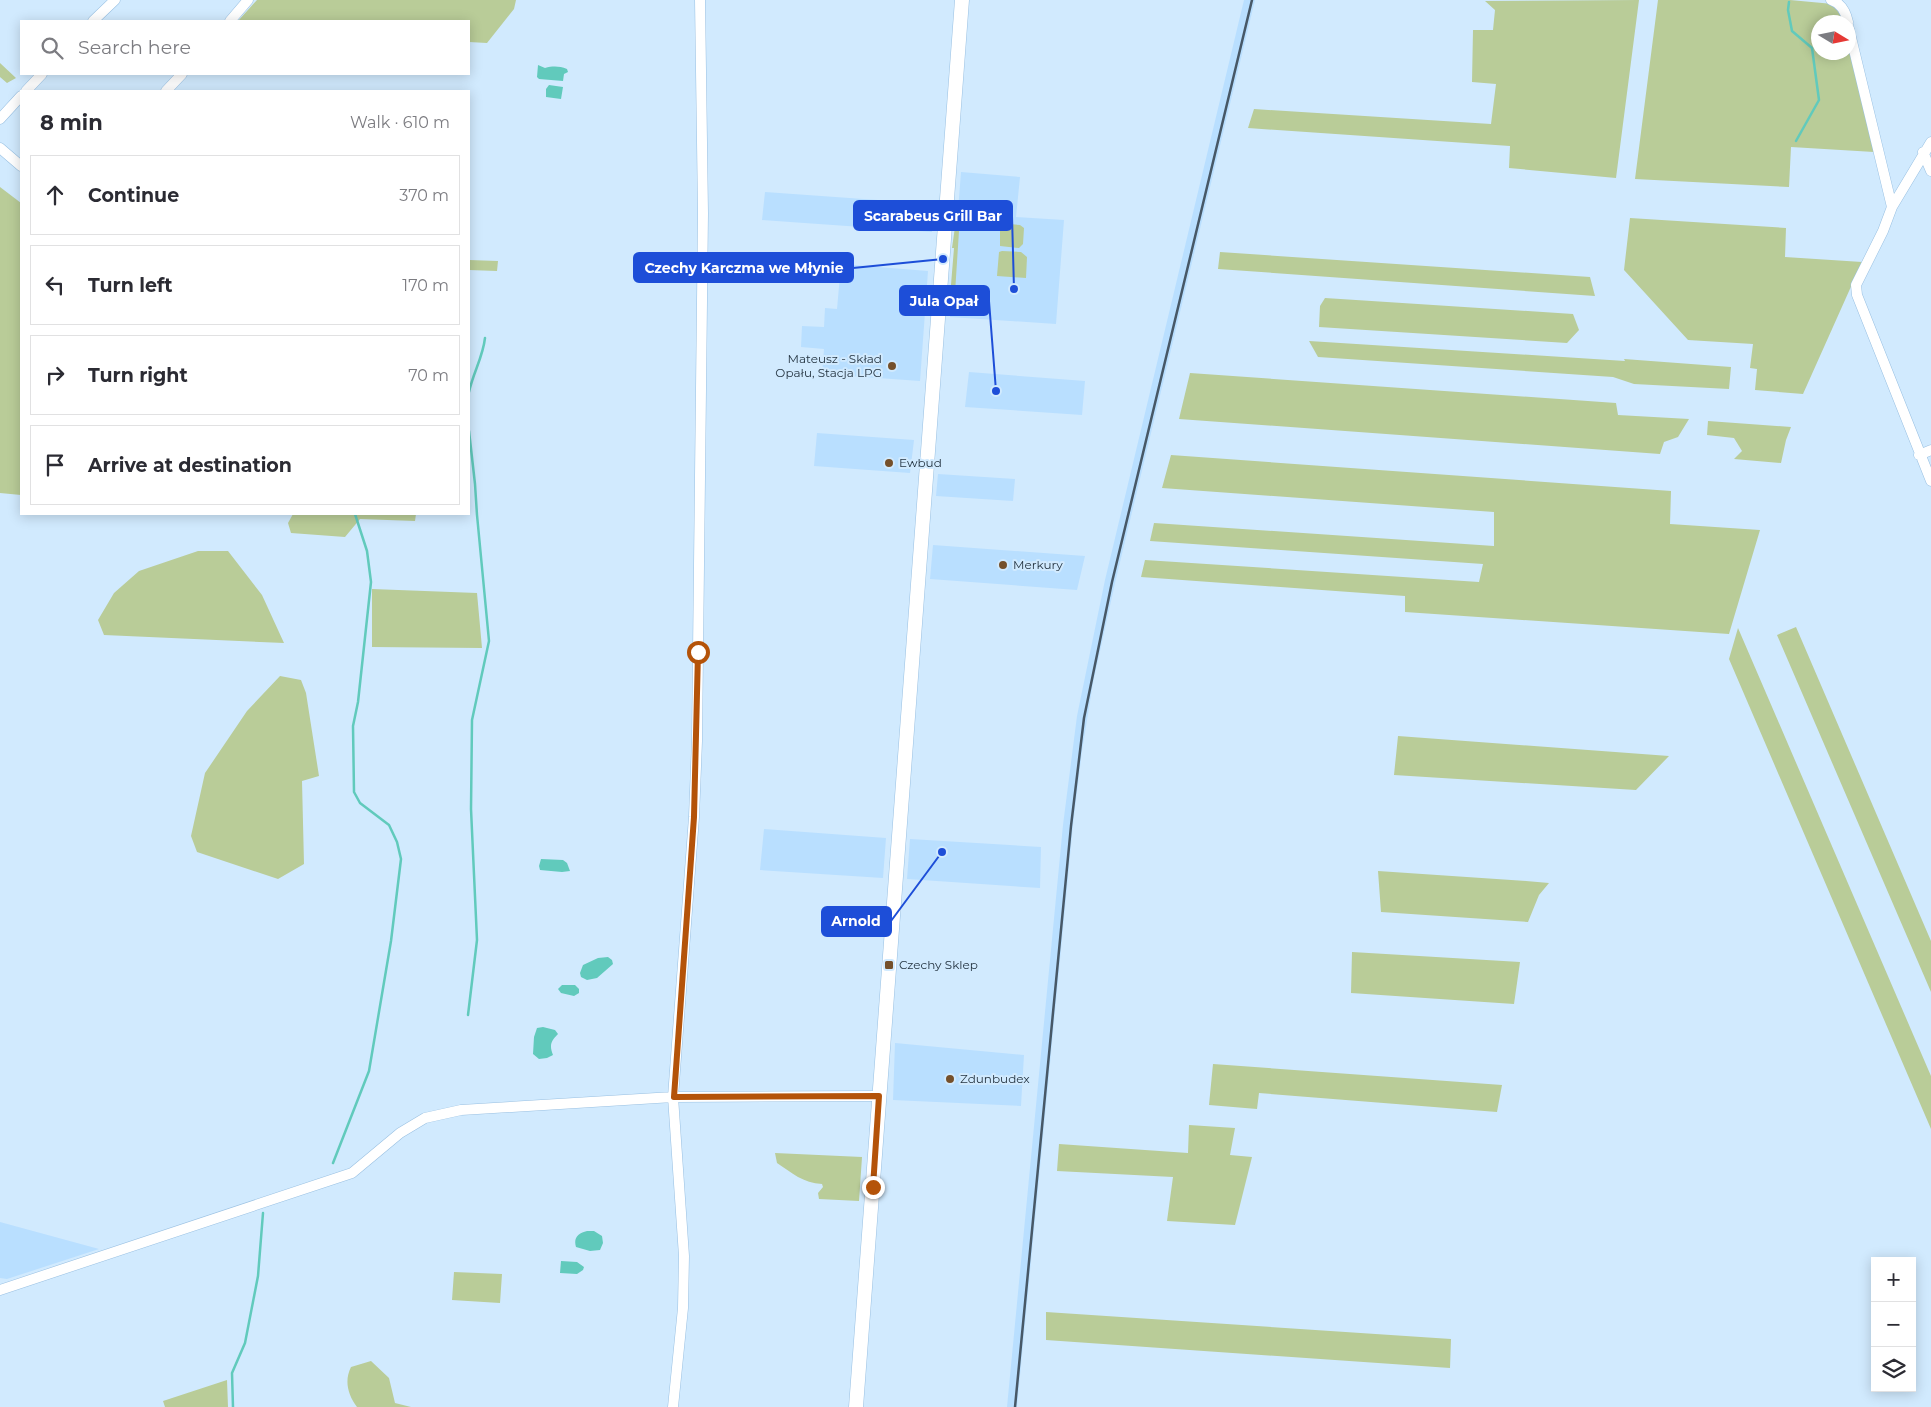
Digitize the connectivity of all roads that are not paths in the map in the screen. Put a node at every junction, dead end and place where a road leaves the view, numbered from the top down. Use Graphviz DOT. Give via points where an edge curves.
graph roads {
  1 [pos="115,0"];
  2 [pos="248,0"];
  3 [pos="700,0"];
  4 [pos="962,0"];
  5 [pos="1831,0"];
  6 [pos="1846,15"];
  7 [pos="94,20"];
  8 [pos="231,20"];
  9 [pos="1856,57"];
  10 [pos="41,75"];
  11 [pos="181,75"];
  12 [pos="27,90"];
  13 [pos="167,90"];
  14 [pos="20,97"];
  15 [pos="0,119"];
  16 [pos="1931,142"];
  17 [pos="0,148"];
  18 [pos="1923,152"];
  19 [pos="20,165"];
  20 [pos="1931,171"];
  21 [pos="1892,207"];
  22 [pos="1931,450"];
  23 [pos="1919,455"];
  24 [pos="1931,481"];
  25 [pos="879,1096"];
  26 [pos="674,1097"];
  27 [pos="0,1290"];
  28 [pos="673,1407"];
  29 [pos="856,1407"];
  1 -- 7 [label="street"];
  2 -- 8 [label="street"];
  3 -- 26 [label="street" via="703,213 697,741"];
  4 -- 25 [label="main road"];
  5 -- 6 [label="street" via="1838,2"];
  9 -- 21 [label="street"];
  10 -- 12 [label="street"];
  11 -- 13 [label="street"];
  14 -- 15 [label="street"];
  16 -- 18 [label="street"];
  17 -- 19 [label="street"];
  18 -- 20 [label="street"];
  18 -- 21 [label="street"];
  21 -- 23 [label="street" via="1856,284 1857,295"];
  22 -- 23 [label="street"];
  23 -- 24 [label="street"];
  25 -- 26 [label="street"];
  25 -- 29 [label="main road"];
  26 -- 27 [label="street" via="461,1110 425,1118 400,1133 352,1173"];
  26 -- 28 [label="street" via="684,1256 683,1308"];
}
